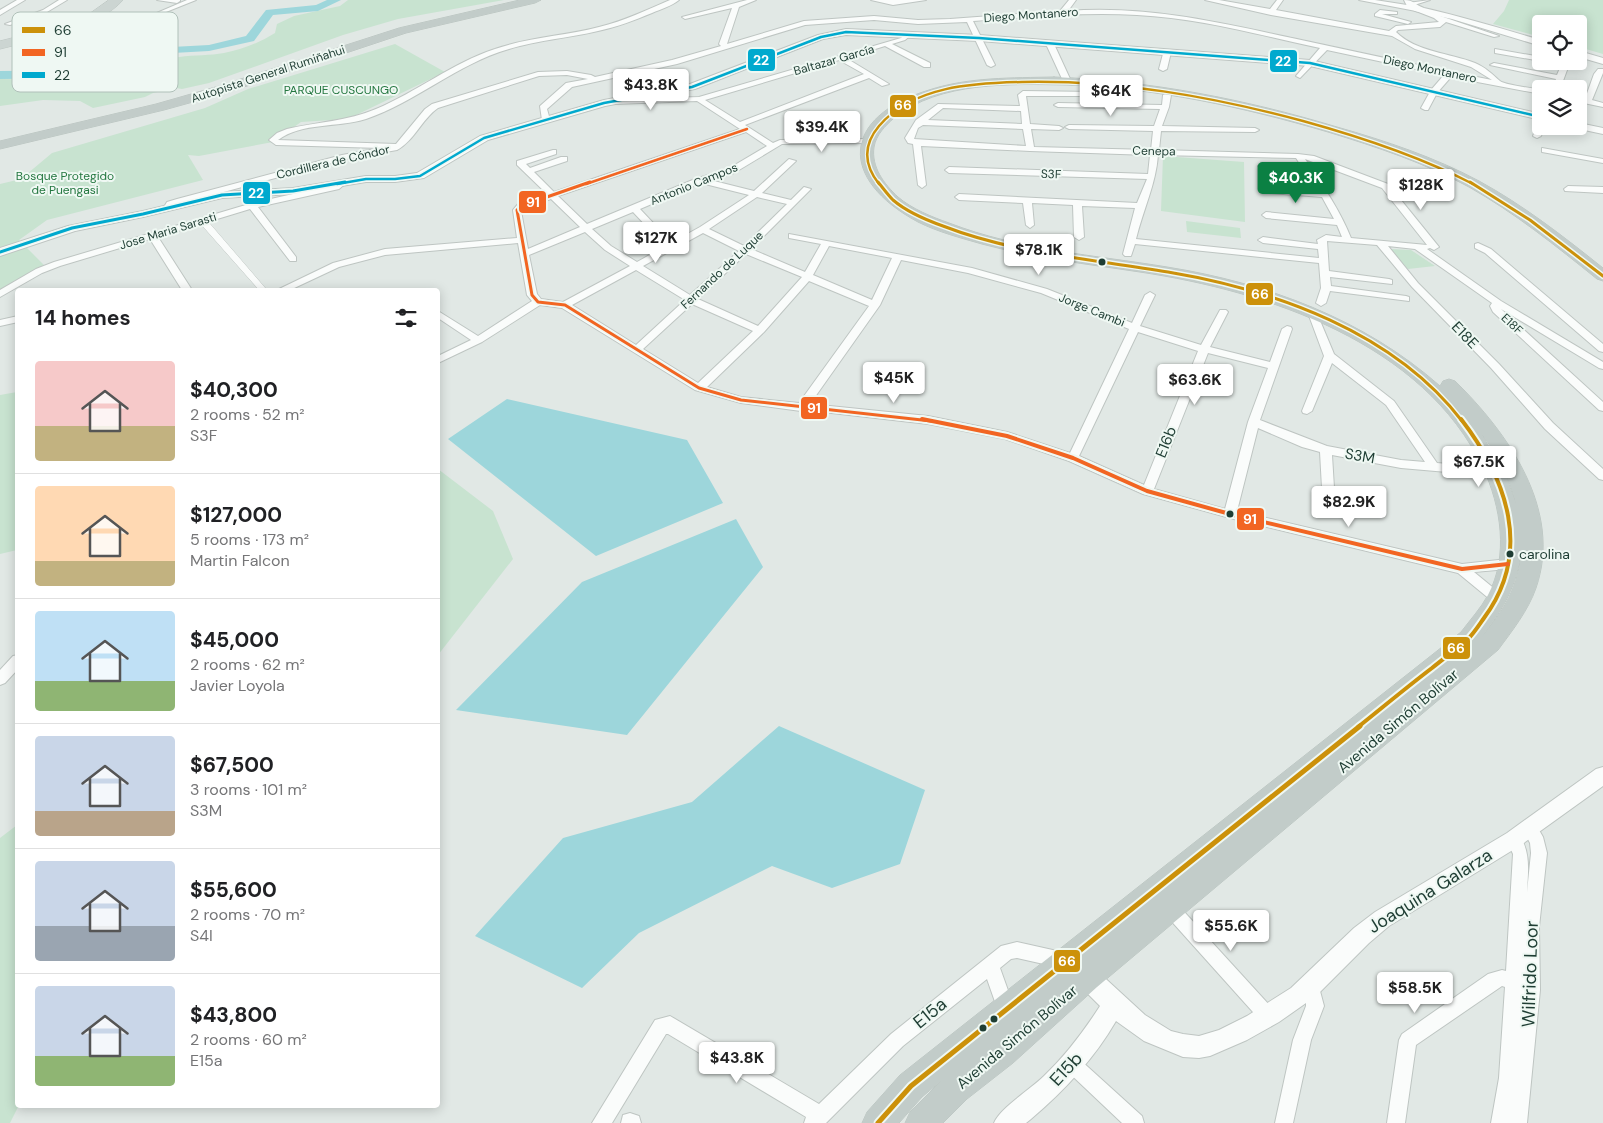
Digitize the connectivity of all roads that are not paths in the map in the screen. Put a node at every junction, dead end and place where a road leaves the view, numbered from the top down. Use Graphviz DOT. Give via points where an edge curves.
graph roads {
  1 [pos="22,0"];
  2 [pos="64,0"];
  3 [pos="107,0"];
  4 [pos="117,0"];
  5 [pos="160,0"];
  6 [pos="193,0"];
  7 [pos="511,0"];
  8 [pos="535,0"];
  9 [pos="676,0"];
  10 [pos="753,0"];
  11 [pos="874,0"];
  12 [pos="924,0"];
  13 [pos="1073,0"];
  14 [pos="1208,0"];
  15 [pos="1280,0"];
  16 [pos="1362,0"];
  17 [pos="1427,0"];
  18 [pos="179,2"];
  19 [pos="1379,3"];
  20 [pos="737,6"];
  21 [pos="1413,7"];
  22 [pos="42,12"];
  23 [pos="87,12"];
  24 [pos="100,12"];
  25 [pos="162,12"];
  26 [pos="0,13"];
  27 [pos="1062,13"];
  28 [pos="1272,13"];
  29 [pos="685,17"];
  30 [pos="1440,18"];
  31 [pos="969,20"];
  32 [pos="12,23"];
  33 [pos="8,24"];
  34 [pos="1428,26"];
  35 [pos="1363,28"];
  36 [pos="909,34"];
  37 [pos="1393,34"];
  38 [pos="1496,36"];
  39 [pos="979,38"];
  40 [pos="1532,40"];
  41 [pos="886,44"];
  42 [pos="1050,44"];
  43 [pos="1326,46"];
  44 [pos="725,47"];
  45 [pos="1498,51"];
  46 [pos="1167,52"];
  47 [pos="1532,57"];
  48 [pos="841,58"];
  49 [pos="1587,58"];
  50 [pos="1310,63"];
  51 [pos="927,65"];
  52 [pos="991,65"];
  53 [pos="1494,65"];
  54 [pos="1602,66"];
  55 [pos="1163,69"];
  56 [pos="1562,70"];
  57 [pos="1449,74"];
  58 [pos="869,75"];
  59 [pos="1300,76"];
  60 [pos="1560,78"];
  61 [pos="601,79"];
  62 [pos="1067,81"];
  63 [pos="1497,83"];
  64 [pos="885,84"];
  65 [pos="1097,90"];
  66 [pos="1532,90"];
  67 [pos="1434,92"];
  68 [pos="699,99"];
  69 [pos="1166,101"];
  70 [pos="1588,102"];
  71 [pos="604,103"];
  72 [pos="1058,104"];
  73 [pos="1603,105"];
  74 [pos="1103,106"];
  75 [pos="1425,108"];
  76 [pos="1025,110"];
  77 [pos="1532,115"];
  78 [pos="546,120"];
  79 [pos="919,122"];
  80 [pos="744,127"];
  81 [pos="1069,127"];
  82 [pos="1028,128"];
  83 [pos="1059,128"];
  84 [pos="1157,128"];
  85 [pos="1587,128"];
  86 [pos="1255,130"];
  87 [pos="1603,131"];
  88 [pos="0,136"];
  89 [pos="868,141"];
  90 [pos="914,142"];
  91 [pos="0,145"];
  92 [pos="398,146"];
  93 [pos="773,146"];
  94 [pos="1030,149"];
  95 [pos="1544,150"];
  96 [pos="1154,151"];
  97 [pos="552,152"];
  98 [pos="1298,156"];
  99 [pos="564,159"];
  100 [pos="792,161"];
  101 [pos="1603,161"];
  102 [pos="1262,166"];
  103 [pos="949,170"];
  104 [pos="1307,170"];
  105 [pos="529,171"];
  106 [pos="1152,177"];
  107 [pos="700,180"];
  108 [pos="342,183"];
  109 [pos="922,185"];
  110 [pos="807,189"];
  111 [pos="1568,189"];
  112 [pos="1269,190"];
  113 [pos="1603,190"];
  114 [pos="756,194"];
  115 [pos="554,195"];
  116 [pos="1326,195"];
  117 [pos="959,197"];
  118 [pos="1027,200"];
  119 [pos="1077,202"];
  120 [pos="793,203"];
  121 [pos="252,206"];
  122 [pos="1140,206"];
  123 [pos="168,208"];
  124 [pos="634,208"];
  125 [pos="1266,215"];
  126 [pos="202,220"];
  127 [pos="1342,223"];
  128 [pos="1030,225"];
  129 [pos="586,228"];
  130 [pos="653,228"];
  131 [pos="703,229"];
  132 [pos="153,236"];
  133 [pos="792,236"];
  134 [pos="1079,237"];
  135 [pos="522,240"];
  136 [pos="1263,240"];
  137 [pos="1348,241"];
  138 [pos="826,243"];
  139 [pos="1324,243"];
  140 [pos="1381,244"];
  141 [pos="1478,246"];
  142 [pos="1130,247"];
  143 [pos="1418,247"];
  144 [pos="745,250"];
  145 [pos="0,252"];
  146 [pos="524,254"];
  147 [pos="898,256"];
  148 [pos="293,259"];
  149 [pos="1323,261"];
  150 [pos="636,266"];
  151 [pos="1324,273"];
  152 [pos="1603,276"];
  153 [pos="807,277"];
  154 [pos="1389,282"];
  155 [pos="186,288"];
  156 [pos="261,288"];
  157 [pos="286,288"];
  158 [pos="1603,291"];
  159 [pos="0,294"];
  160 [pos="1150,295"];
  161 [pos="690,299"];
  162 [pos="1406,299"];
  163 [pos="538,302"];
  164 [pos="1320,302"];
  165 [pos="1498,303"];
  166 [pos="565,306"];
  167 [pos="875,306"];
  168 [pos="1223,312"];
  169 [pos="440,315"];
  170 [pos="15,320"];
  171 [pos="0,323"];
  172 [pos="1136,328"];
  173 [pos="760,330"];
  174 [pos="1287,330"];
  175 [pos="478,340"];
  176 [pos="1204,349"];
  177 [pos="1603,349"];
  178 [pos="636,350"];
  179 [pos="1329,356"];
  180 [pos="440,359"];
  181 [pos="1274,366"];
  182 [pos="1603,366"];
  183 [pos="699,388"];
  184 [pos="801,408"];
  185 [pos="1603,408"];
  186 [pos="1307,411"];
  187 [pos="1254,422"];
  188 [pos="1326,450"];
  189 [pos="1074,458"];
  190 [pos="1491,465"];
  191 [pos="1434,467"];
  192 [pos="1470,470"];
  193 [pos="1603,476"];
  194 [pos="1500,483"];
  195 [pos="1328,488"];
  196 [pos="1147,491"];
  197 [pos="1230,514"];
  198 [pos="1508,564"];
  199 [pos="1462,570"];
  200 [pos="1497,598"];
  201 [pos="15,663"];
  202 [pos="0,679"];
  203 [pos="1603,775"];
  204 [pos="1522,833"];
  205 [pos="1171,909"];
  206 [pos="990,965"];
  207 [pos="1078,969"];
  208 [pos="1512,981"];
  209 [pos="1307,989"];
  210 [pos="1114,1004"];
  211 [pos="1006,1011"];
  212 [pos="1267,1015"];
  213 [pos="1072,1064"];
  214 [pos="817,1119"];
  215 [pos="601,1123"];
  216 [pos="878,1123"];
  217 [pos="921,1123"];
  218 [pos="1006,1123"];
  219 [pos="1135,1123"];
  220 [pos="1284,1123"];
  221 [pos="1396,1123"];
  222 [pos="1500,1123"];
  223 [pos="1518,1123"];
  1 -- 26 [label="street"];
  2 -- 22 [label="street"];
  3 -- 23 [label="main road"];
  4 -- 24 [label="main road"];
  5 -- 18 [label="street"];
  6 -- 18 [label="street"];
  7 -- 88 [label="highway, Autopista General Rumiñahui" via="391,27 156,102"];
  8 -- 91 [label="highway, Autopista General Rumiñahui" via="403,30 159,108"];
  9 -- 92 [label="street" via="616,24 529,41 496,51 362,118 287,132 273,142"];
  10 -- 20 [label="street"];
  11 -- 12 [label="street" via="893,3"];
  13 -- 27 [label="street"];
  14 -- 28 [label="street"];
  15 -- 28 [label="street"];
  16 -- 19 [label="street"];
  17 -- 21 [label="street"];
  18 -- 25 [label="street"];
  19 -- 21 [label="street"];
  19 -- 35 [label="street"];
  20 -- 29 [label="street" via="723,6"];
  20 -- 44 [label="street" via="723,44"];
  21 -- 30 [label="street"];
  21 -- 34 [label="street" via="1378,12 1377,16"];
  21 -- 40 [label="street"];
  27 -- 31 [label="street, Diego Montanero"];
  27 -- 43 [label="street, Diego Montanero" via="1120,12 1208,22"];
  28 -- 35 [label="street"];
  30 -- 34 [label="street" via="1443,23"];
  30 -- 38 [label="street"];
  31 -- 39 [label="street"];
  31 -- 44 [label="street, Diego Montanero" via="820,20 792,25"];
  32 -- 33 [label="street"];
  34 -- 37 [label="street" via="1396,28"];
  35 -- 37 [label="street"];
  36 -- 39 [label="street"];
  36 -- 41 [label="street, Baltazar García"];
  36 -- 71 [label="street" via="865,31 833,34 692,87"];
  37 -- 63 [label="street" via="1414,46 1478,67"];
  39 -- 42 [label="street"];
  39 -- 52 [label="street"];
  41 -- 48 [label="street, Baltazar García"];
  41 -- 51 [label="street"];
  42 -- 46 [label="street"];
  42 -- 62 [label="street"];
  43 -- 50 [label="street"];
  43 -- 57 [label="street, Diego Montanero"];
  44 -- 61 [label="street, Diego Montanero"];
  45 -- 47 [label="street"];
  46 -- 50 [label="street"];
  46 -- 55 [label="street"];
  48 -- 58 [label="street"];
  48 -- 68 [label="street, Baltazar García"];
  49 -- 54 [label="street"];
  50 -- 59 [label="street"];
  50 -- 67 [label="street"];
  53 -- 60 [label="street"];
  54 -- 70 [label="street"];
  56 -- 60 [label="street"];
  57 -- 63 [label="street, Diego Montanero"];
  57 -- 67 [label="street"];
  58 -- 64 [label="street"];
  58 -- 80 [label="street"];
  61 -- 78 [label="street, Diego Montanero" via="570,84 543,108"];
  61 -- 92 [label="street, Cordillera de Cóndor" via="572,73 542,73 472,94 431,108"];
  62 -- 89 [label="highway" via="991,83 926,94 886,116"];
  62 -- 152 [label="highway" via="1159,88 1226,100 1407,154 1492,194 1529,218"];
  63 -- 66 [label="street, Diego Montanero"];
  65 -- 69 [label="highway, Avenida Simón Bolívar"];
  65 -- 74 [label="street"];
  65 -- 76 [label="street" via="1026,93 1022,95"];
  65 -- 142 [label="highway, Avenida Simón Bolívar" via="1004,86 933,99 904,112 882,139 879,152 884,170 903,192 922,208 936,214 994,232"];
  67 -- 75 [label="street"];
  67 -- 77 [label="street"];
  68 -- 71 [label="street, Baltazar García"];
  68 -- 80 [label="street"];
  69 -- 74 [label="street"];
  69 -- 84 [label="street"];
  69 -- 158 [label="highway, Avenida Simón Bolívar" via="1218,104 1280,120 1433,172 1504,214"];
  70 -- 73 [label="street"];
  71 -- 78 [label="street"];
  72 -- 74 [label="street"];
  76 -- 79 [label="street" via="941,106"];
  76 -- 82 [label="street"];
  78 -- 108 [label="street" via="477,141 420,176"];
  79 -- 82 [label="street"];
  79 -- 90 [label="street" via="909,138"];
  80 -- 93 [label="street"];
  80 -- 115 [label="street"];
  81 -- 84 [label="street"];
  82 -- 83 [label="street"];
  82 -- 94 [label="street"];
  84 -- 86 [label="street"];
  84 -- 96 [label="street"];
  85 -- 87 [label="street"];
  89 -- 93 [label="street, Antonio Campos" via="785,142"];
  89 -- 164 [label="highway, Avenida Simón Bolívar" via="868,166 884,192 906,210 949,231 1002,245 1173,273 1264,296"];
  90 -- 94 [label="street, Cenepa"];
  90 -- 109 [label="street"];
  92 -- 123 [label="street, Cordillera de Cóndor" via="180,201"];
  93 -- 107 [label="street, Antonio Campos" via="731,171"];
  94 -- 96 [label="street, Cenepa"];
  95 -- 101 [label="street"];
  96 -- 98 [label="street, Cenepa"];
  96 -- 106 [label="street"];
  97 -- 105 [label="street" via="520,163"];
  98 -- 104 [label="street"];
  98 -- 143 [label="street, Cenepa" via="1382,184 1434,247"];
  99 -- 105 [label="street"];
  100 -- 114 [label="street"];
  102 -- 104 [label="street"];
  103 -- 106 [label="street, S3F"];
  104 -- 116 [label="street"];
  105 -- 115 [label="street"];
  106 -- 122 [label="street"];
  107 -- 114 [label="street"];
  107 -- 124 [label="street, Antonio Campos"];
  108 -- 121 [label="street, Jose Maria Sarasti"];
  108 -- 123 [label="street" via="293,191 222,195"];
  110 -- 120 [label="street, Fernando de Luque"];
  111 -- 113 [label="street"];
  112 -- 116 [label="street"];
  114 -- 120 [label="street"];
  114 -- 131 [label="street"];
  115 -- 129 [label="street"];
  115 -- 135 [label="street" via="518,208"];
  116 -- 127 [label="street"];
  117 -- 118 [label="street"];
  118 -- 119 [label="street"];
  118 -- 128 [label="street"];
  119 -- 122 [label="street"];
  119 -- 134 [label="street"];
  120 -- 144 [label="street, Fernando de Luque"];
  121 -- 126 [label="street, Jose Maria Sarasti"];
  121 -- 148 [label="street"];
  122 -- 142 [label="street"];
  123 -- 145 [label="street" via="72,228"];
  124 -- 129 [label="street, Antonio Campos"];
  124 -- 130 [label="street"];
  125 -- 127 [label="street"];
  126 -- 132 [label="street, Jose Maria Sarasti"];
  126 -- 156 [label="street"];
  127 -- 137 [label="street"];
  129 -- 146 [label="street, Antonio Campos"];
  129 -- 150 [label="street" via="600,242"];
  131 -- 144 [label="street"];
  131 -- 150 [label="street"];
  132 -- 155 [label="street"];
  132 -- 159 [label="street, Jose Maria Sarasti" via="47,268"];
  133 -- 138 [label="street, Jorge Cambi"];
  135 -- 146 [label="street"];
  135 -- 157 [label="street" via="385,252 336,265"];
  136 -- 139 [label="street"];
  137 -- 139 [label="street"];
  137 -- 140 [label="street"];
  138 -- 147 [label="street, Jorge Cambi"];
  138 -- 153 [label="street"];
  139 -- 149 [label="street"];
  140 -- 143 [label="street"];
  140 -- 193 [label="street, E18E" via="1415,285 1549,426"];
  141 -- 177 [label="street" via="1488,251"];
  142 -- 149 [label="street"];
  142 -- 164 [label="highway, Avenida Simón Bolívar" via="1283,288"];
  143 -- 165 [label="street, E18F"];
  144 -- 153 [label="street"];
  144 -- 161 [label="street, Fernando de Luque"];
  146 -- 163 [label="street" via="532,295"];
  147 -- 167 [label="street"];
  147 -- 172 [label="street, Jorge Cambi" via="1044,290"];
  149 -- 151 [label="street"];
  150 -- 161 [label="street"];
  150 -- 166 [label="street"];
  151 -- 154 [label="street"];
  151 -- 164 [label="street"];
  153 -- 167 [label="street"];
  153 -- 173 [label="street"];
  160 -- 172 [label="street"];
  161 -- 173 [label="street"];
  161 -- 178 [label="street, Fernando de Luque"];
  162 -- 164 [label="street"];
  163 -- 166 [label="street"];
  163 -- 175 [label="street"];
  164 -- 179 [label="street"];
  164 -- 190 [label="highway, Avenida Simón Bolívar" via="1338,324 1388,353 1434,389 1466,424"];
  164 -- 205 [label="highway, Avenida Simón Bolívar" via="1391,340 1434,372 1475,410 1505,452 1525,496 1530,518 1531,565 1515,610 1490,644"];
  165 -- 182 [label="street"];
  165 -- 185 [label="street, E18F" via="1494,306 1496,310"];
  166 -- 178 [label="street"];
  167 -- 184 [label="street"];
  168 -- 176 [label="street, E16b"];
  169 -- 175 [label="street"];
  170 -- 171 [label="street"];
  172 -- 176 [label="street, Jorge Cambi"];
  172 -- 189 [label="street"];
  173 -- 183 [label="street"];
  174 -- 181 [label="street"];
  175 -- 180 [label="street"];
  176 -- 181 [label="street, Jorge Cambi"];
  176 -- 196 [label="street, E16b"];
  178 -- 183 [label="street"];
  179 -- 186 [label="street"];
  179 -- 191 [label="street" via="1390,403"];
  181 -- 187 [label="street"];
  183 -- 184 [label="street" via="741,400"];
  184 -- 189 [label="street" via="928,420 1007,436"];
  187 -- 188 [label="street, S3M"];
  187 -- 197 [label="street"];
  188 -- 191 [label="street, S3M"];
  188 -- 195 [label="street"];
  189 -- 196 [label="street"];
  190 -- 192 [label="street, S3M"];
  190 -- 194 [label="highway, Avenida Simón Bolívar"];
  191 -- 192 [label="street, S3M"];
  192 -- 194 [label="street, S3M"];
  194 -- 198 [label="highway, Avenida Simón Bolívar" via="1509,512"];
  196 -- 197 [label="street"];
  197 -- 199 [label="street"];
  198 -- 199 [label="street"];
  198 -- 200 [label="highway, Avenida Simón Bolívar"];
  199 -- 200 [label="street"];
  200 -- 207 [label="highway, Avenida Simón Bolívar" via="1469,638"];
  201 -- 202 [label="street"];
  203 -- 204 [label="street, Joaquina Galarza"];
  204 -- 208 [label="street, Wilfrido Loor"];
  204 -- 209 [label="street, Joaquina Galarza" via="1382,918 1357,937"];
  204 -- 223 [label="street, Wilfrido Loor" via="1538,842 1539,853 1531,928 1531,990"];
  205 -- 207 [label="highway, Avenida Simón Bolívar"];
  205 -- 212 [label="street"];
  206 -- 207 [label="street, E15a" via="1007,952 1017,950"];
  206 -- 211 [label="street"];
  206 -- 214 [label="street, E15a" via="897,1040"];
  207 -- 210 [label="street, Joaquina Galarza"];
  207 -- 211 [label="highway, Avenida Simón Bolívar"];
  207 -- 217 [label="highway, Avenida Simón Bolívar" via="1002,1052 956,1088"];
  208 -- 221 [label="street" via="1494,980 1408,1040"];
  208 -- 222 [label="street, Wilfrido Loor" via="1508,1078"];
  209 -- 212 [label="street, Joaquina Galarza"];
  209 -- 220 [label="street" via="1316,1006 1302,1040"];
  210 -- 212 [label="street, Joaquina Galarza" via="1160,1037 1194,1047 1217,1044"];
  210 -- 213 [label="street, E15b"];
  211 -- 216 [label="highway, Avenida Simón Bolívar" via="912,1086"];
  213 -- 218 [label="street, E15b" via="1028,1107"];
  213 -- 219 [label="street"];
  214 -- 215 [label="street" via="670,1025 661,1026"];
}
